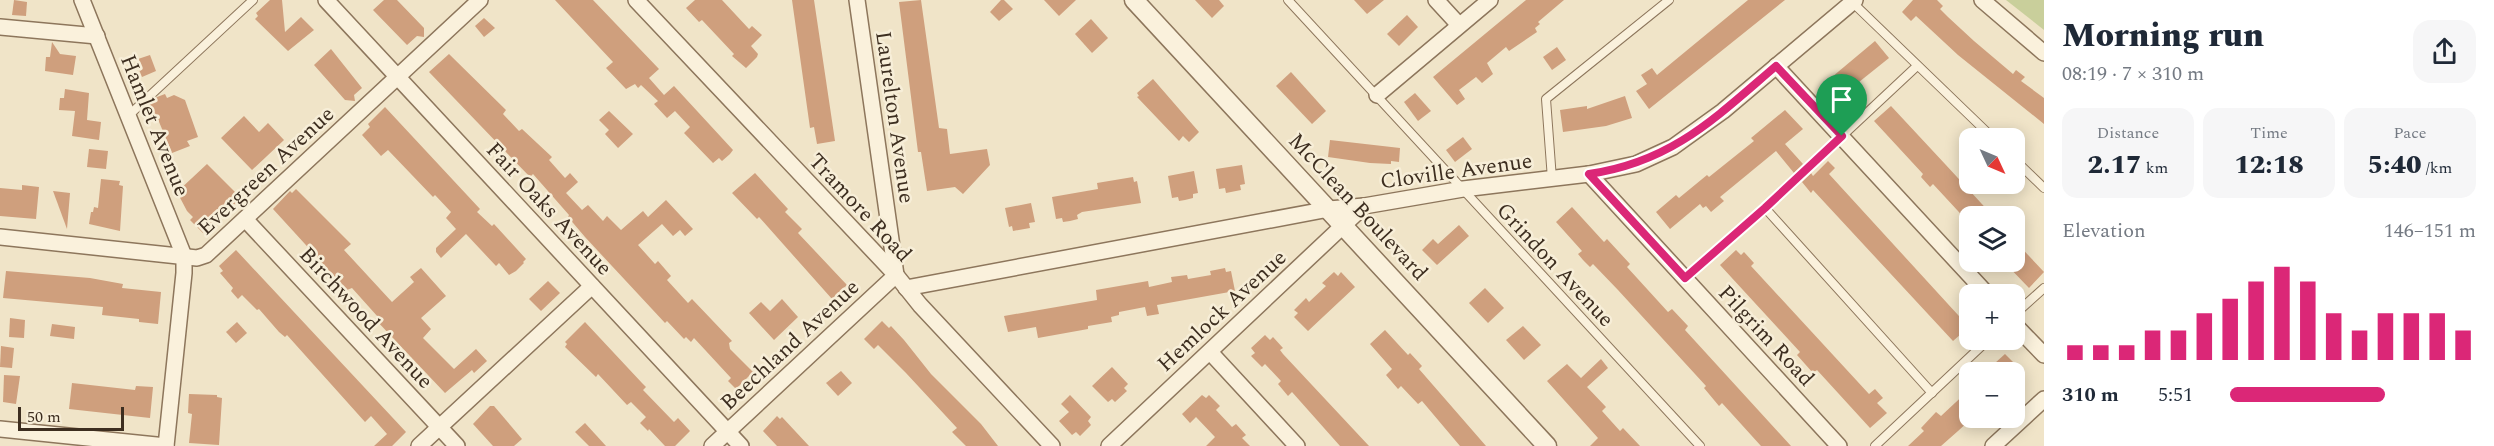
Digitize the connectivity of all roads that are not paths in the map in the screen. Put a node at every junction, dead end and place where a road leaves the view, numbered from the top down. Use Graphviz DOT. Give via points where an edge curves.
graph roads {
  1 [pos="82,0"];
  2 [pos="253,0"];
  3 [pos="326,0"];
  4 [pos="480,0"];
  5 [pos="636,0"];
  6 [pos="856,0"];
  7 [pos="1134,0"];
  8 [pos="1288,0"];
  9 [pos="1436,0"];
  10 [pos="1490,0"];
  11 [pos="1669,0"];
  12 [pos="1982,0"];
  13 [pos="1853,1"];
  14 [pos="1459,25"];
  15 [pos="0,27"];
  16 [pos="97,36"];
  17 [pos="2044,53"];
  18 [pos="1776,66"];
  19 [pos="1917,66"];
  20 [pos="397,78"];
  21 [pos="1377,94"];
  22 [pos="128,116"];
  23 [pos="1982,128"];
  24 [pos="1842,136"];
  25 [pos="2025,170"];
  26 [pos="1589,174"];
  27 [pos="1552,179"];
  28 [pos="2044,188"];
  29 [pos="1463,189"];
  30 [pos="1364,206"];
  31 [pos="1765,208"];
  32 [pos="1329,209"];
  33 [pos="245,219"];
  34 [pos="1344,226"];
  35 [pos="0,237"];
  36 [pos="184,256"];
  37 [pos="896,275"];
  38 [pos="1685,278"];
  39 [pos="1978,284"];
  40 [pos="591,286"];
  41 [pos="906,288"];
  42 [pos="2044,288"];
  43 [pos="2025,305"];
  44 [pos="2025,335"];
  45 [pos="1977,350"];
  46 [pos="1210,352"];
  47 [pos="2044,355"];
  48 [pos="1932,393"];
  49 [pos="2044,399"];
  50 [pos="439,427"];
  51 [pos="0,429"];
  52 [pos="728,432"];
  53 [pos="166,446"];
  54 [pos="419,446"];
  55 [pos="457,446"];
  56 [pos="712,446"];
  57 [pos="741,446"];
  58 [pos="1052,446"];
  59 [pos="1109,446"];
  60 [pos="1297,446"];
  61 [pos="1547,446"];
  62 [pos="1700,446"];
  63 [pos="1839,446"];
  64 [pos="1875,446"];
  65 [pos="1993,446"];
  1 -- 16 [label="street, Hamlet Avenue"];
  2 -- 22 [label="lane"];
  3 -- 20 [label="street, Fair Oaks Avenue"];
  4 -- 20 [label="street, Evergreen Avenue"];
  5 -- 37 [label="street, Tramore Road"];
  6 -- 37 [label="street, Laurelton Avenue"];
  7 -- 32 [label="street, McClean Boulevard"];
  8 -- 21 [label="lane, Grindon Avenue"];
  9 -- 14 [label="street"];
  10 -- 14 [label="street"];
  11 -- 27 [label="lane" via="1546,99"];
  12 -- 17 [label="street"];
  13 -- 18 [label="street, Cloville Avenue"];
  13 -- 19 [label="lane"];
  14 -- 21 [label="street"];
  15 -- 16 [label="street"];
  16 -- 22 [label="street, Hamlet Avenue"];
  18 -- 24 [label="street"];
  18 -- 26 [label="street, Cloville Avenue" via="1673,147 1636,164"];
  19 -- 23 [label="lane"];
  19 -- 24 [label="lane"];
  20 -- 33 [label="street, Evergreen Avenue"];
  20 -- 40 [label="street, Fair Oaks Avenue"];
  21 -- 29 [label="lane, Grindon Avenue"];
  22 -- 36 [label="street, Hamlet Avenue"];
  24 -- 31 [label="lane"];
  24 -- 39 [label="street"];
  25 -- 28 [label="lane"];
  26 -- 27 [label="street, Cloville Avenue"];
  26 -- 38 [label="street, Pilgrim Road"];
  27 -- 29 [label="street, Cloville Avenue"];
  29 -- 30 [label="street, Cloville Avenue"];
  29 -- 62 [label="lane, Grindon Avenue"];
  30 -- 32 [label="street, Cloville Avenue"];
  30 -- 34 [label="street, Hemlock Avenue"];
  31 -- 38 [label="lane"];
  31 -- 48 [label="lane"];
  32 -- 34 [label="street, McClean Boulevard"];
  32 -- 41 [label="street, Cloville Avenue"];
  33 -- 36 [label="street, Evergreen Avenue" via="206,255"];
  33 -- 50 [label="street, Birchwood Avenue"];
  34 -- 46 [label="street, Hemlock Avenue"];
  34 -- 61 [label="street, McClean Boulevard"];
  35 -- 36 [label="street, Evergreen Avenue"];
  36 -- 53 [label="street, Hamlet Avenue"];
  37 -- 41 [label="street, Tramore Road"];
  37 -- 52 [label="street, Beechland Avenue"];
  38 -- 63 [label="street, Pilgrim Road"];
  40 -- 50 [label="street"];
  40 -- 52 [label="street, Fair Oaks Avenue"];
  41 -- 58 [label="street, Tramore Road"];
  42 -- 43 [label="lane"];
  44 -- 47 [label="street"];
  45 -- 48 [label="lane"];
  46 -- 59 [label="street, Hemlock Avenue"];
  46 -- 60 [label="street"];
  48 -- 64 [label="lane"];
  49 -- 65 [label="street"];
  50 -- 54 [label="street"];
  50 -- 55 [label="street, Birchwood Avenue"];
  51 -- 53 [label="street"];
  52 -- 56 [label="street, Beechland Avenue"];
  52 -- 57 [label="street, Fair Oaks Avenue"];
}
